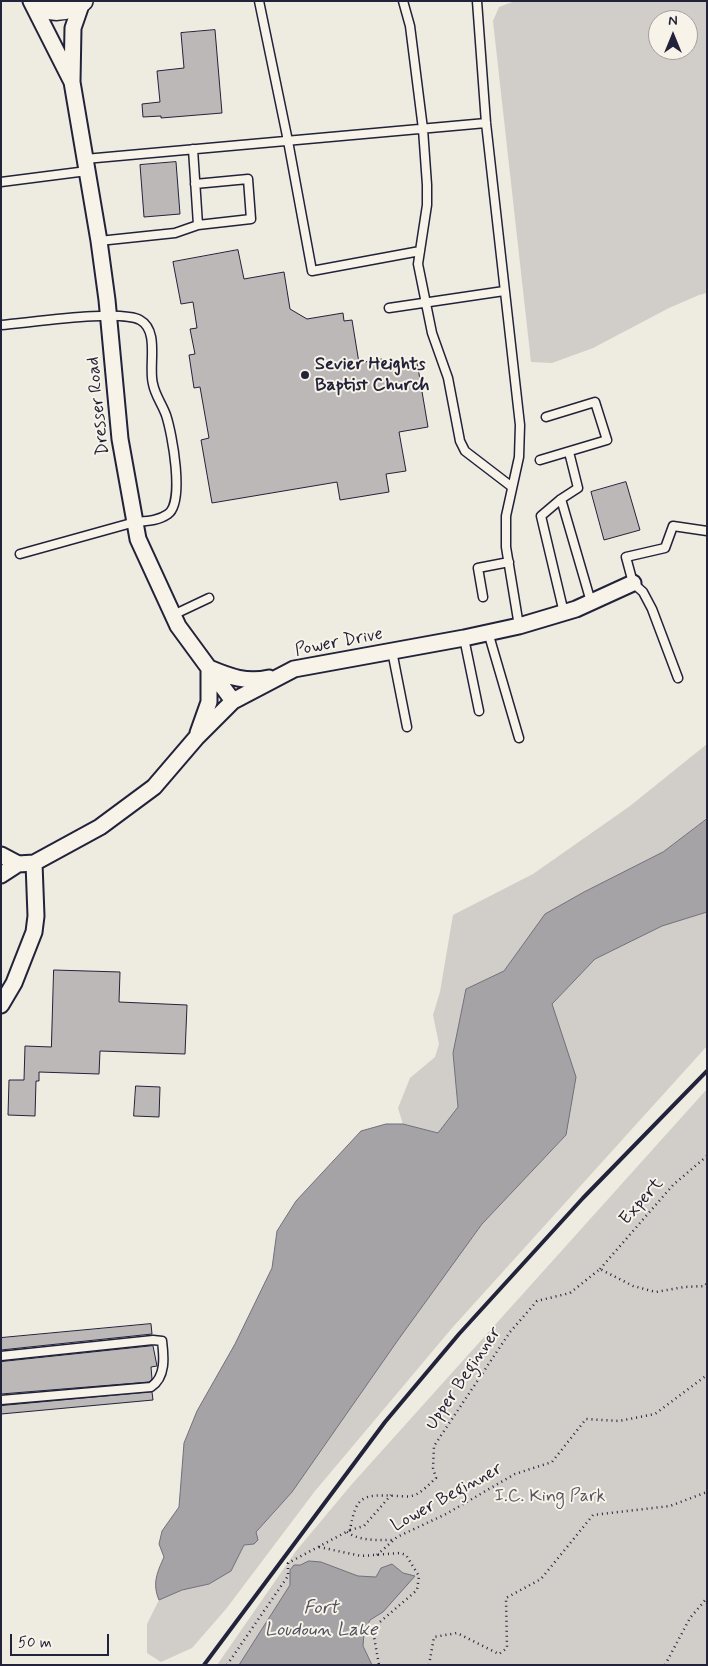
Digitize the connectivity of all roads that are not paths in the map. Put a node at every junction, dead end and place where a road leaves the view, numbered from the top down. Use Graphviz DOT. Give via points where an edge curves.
graph roads {
  1 [pos="32,1"];
  2 [pos="259,1"];
  3 [pos="403,1"];
  4 [pos="477,1"];
  5 [pos="82,2"];
  6 [pos="72,82"];
  7 [pos="486,123"];
  8 [pos="423,129"];
  9 [pos="288,141"];
  10 [pos="193,149"];
  11 [pos="86,165"];
  12 [pos="1,182"];
  13 [pos="195,184"];
  14 [pos="198,225"];
  15 [pos="99,241"];
  16 [pos="420,251"];
  17 [pos="504,290"];
  18 [pos="426,302"];
  19 [pos="389,308"];
  20 [pos="108,316"];
  21 [pos="1,326"];
  22 [pos="546,417"];
  23 [pos="569,452"];
  24 [pos="540,460"];
  25 [pos="512,487"];
  26 [pos="560,498"];
  27 [pos="135,522"];
  28 [pos="707,531"];
  29 [pos="20,554"];
  30 [pos="509,562"];
  31 [pos="633,583"];
  32 [pos="484,597"];
  33 [pos="209,598"];
  34 [pos="591,602"];
  35 [pos="564,612"];
  36 [pos="173,615"];
  37 [pos="518,626"];
  38 [pos="488,632"];
  39 [pos="464,638"];
  40 [pos="392,651"];
  41 [pos="209,668"];
  42 [pos="283,675"];
  43 [pos="678,678"];
  44 [pos="233,701"];
  45 [pos="478,711"];
  46 [pos="407,727"];
  47 [pos="196,738"];
  48 [pos="519,738"];
  49 [pos="1,855"];
  50 [pos="34,863"];
  51 [pos="18,864"];
  52 [pos="1,875"];
  53 [pos="1,1005"];
  54 [pos="1,1356"];
  55 [pos="1,1400"];
  1 -- 5 [label="street" via="48,10 60,11"];
  1 -- 6 [label="street, Dresser Road"];
  2 -- 9 [label="lane"];
  3 -- 8 [label="lane" via="410,26"];
  4 -- 7 [label="lane"];
  5 -- 6 [label="street, Dresser Road" via="73,28"];
  6 -- 11 [label="street, Dresser Road"];
  7 -- 8 [label="lane"];
  7 -- 17 [label="lane"];
  8 -- 9 [label="lane"];
  8 -- 16 [label="lane" via="427,205"];
  9 -- 10 [label="lane"];
  9 -- 16 [label="lane" via="312,271"];
  10 -- 11 [label="lane"];
  10 -- 13 [label="lane"];
  11 -- 12 [label="lane"];
  11 -- 15 [label="street, Dresser Road"];
  13 -- 14 [label="lane"];
  13 -- 14 [label="lane" via="248,179 251,219"];
  14 -- 15 [label="lane" via="175,233"];
  15 -- 20 [label="street, Dresser Road"];
  16 -- 18 [label="lane" via="418,264"];
  17 -- 18 [label="lane"];
  17 -- 25 [label="lane" via="520,426"];
  18 -- 19 [label="lane"];
  18 -- 25 [label="lane" via="432,333 448,378 462,446"];
  20 -- 21 [label="lane"];
  20 -- 27 [label="street, Dresser Road" via="120,439"];
  20 -- 27 [label="lane" via="134,318 149,329 152,337 152,383 166,415 177,482 176,502 170,513 155,520"];
  22 -- 23 [label="lane" via="595,402 607,440"];
  23 -- 24 [label="lane"];
  23 -- 26 [label="lane" via="578,488"];
  25 -- 30 [label="lane" via="506,516"];
  26 -- 34 [label="lane"];
  26 -- 35 [label="lane" via="541,516"];
  27 -- 29 [label="lane"];
  27 -- 36 [label="street, Dresser Road" via="138,540"];
  28 -- 31 [label="lane" via="673,526 665,548 626,557"];
  30 -- 32 [label="lane" via="478,568"];
  30 -- 37 [label="lane"];
  31 -- 34 [label="street, Power Drive"];
  31 -- 43 [label="lane" via="643,592 652,609"];
  33 -- 36 [label="lane"];
  34 -- 35 [label="street, Power Drive"];
  35 -- 37 [label="street, Power Drive"];
  36 -- 41 [label="street, Dresser Road"];
  37 -- 38 [label="street, Power Drive"];
  38 -- 39 [label="street, Power Drive"];
  38 -- 48 [label="lane"];
  39 -- 40 [label="street, Power Drive"];
  39 -- 45 [label="lane"];
  40 -- 42 [label="street, Power Drive" via="294,669"];
  40 -- 46 [label="lane"];
  41 -- 42 [label="street" via="250,681"];
  41 -- 44 [label="street, Dresser Road"];
  41 -- 47 [label="street" via="209,702"];
  42 -- 44 [label="street, Power Drive"];
  44 -- 47 [label="street, Power Drive"];
  47 -- 50 [label="street, Power Drive" via="154,787 100,827"];
  49 -- 51 [label="street"];
  50 -- 51 [label="street, Power Drive"];
  50 -- 53 [label="street" via="34,932 14,983"];
  51 -- 52 [label="street, Power Drive"];
  54 -- 55 [label="lane" via="162,1341 164,1362 161,1376 151,1387"];
}
